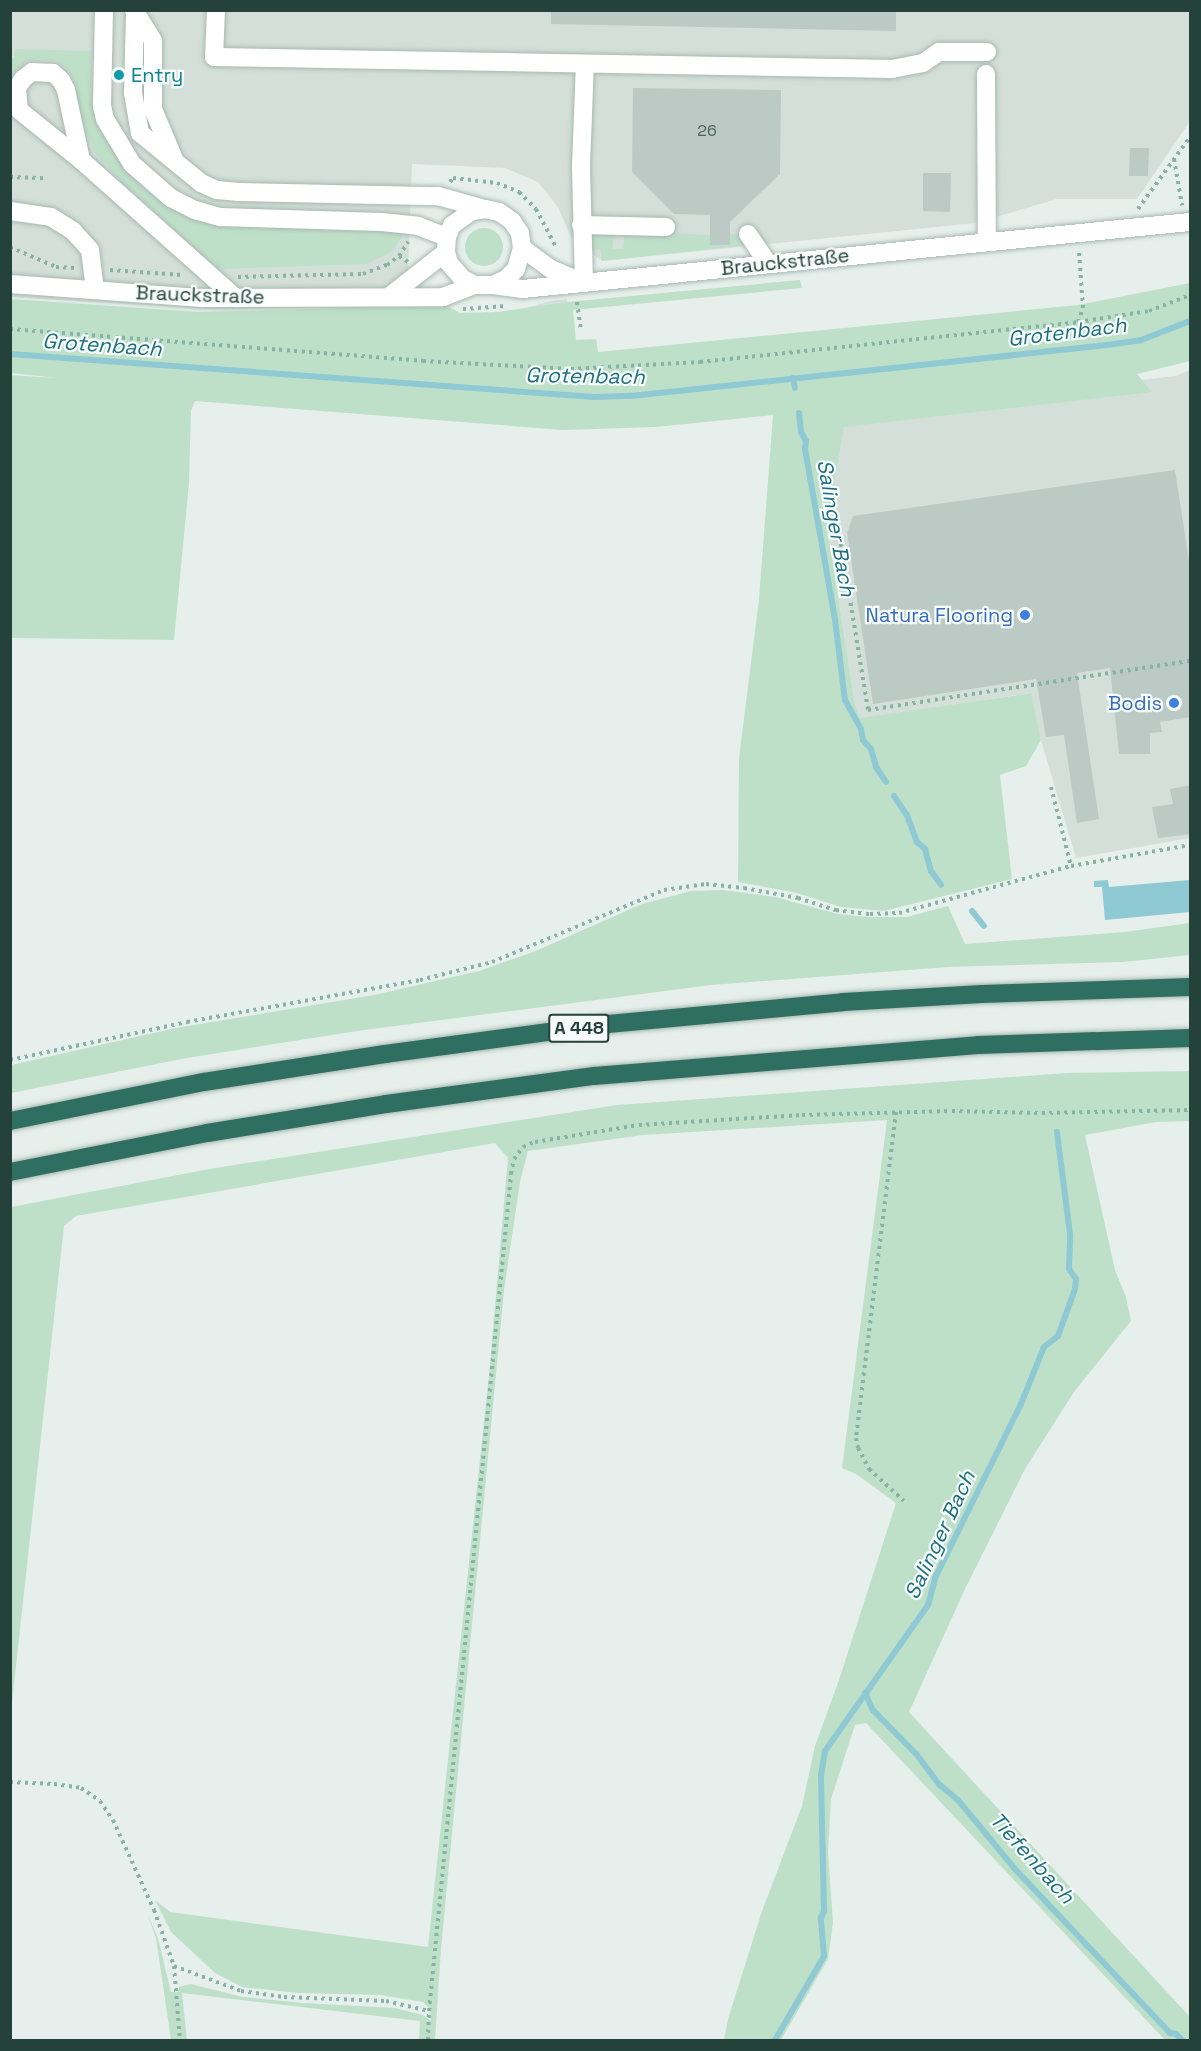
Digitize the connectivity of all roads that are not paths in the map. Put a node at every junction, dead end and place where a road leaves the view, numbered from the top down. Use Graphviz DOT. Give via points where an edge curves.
graph roads {
  1 [pos="104,10"];
  2 [pos="216,10"];
  3 [pos="134,11"];
  4 [pos="987,52"];
  5 [pos="585,64"];
  6 [pos="986,74"];
  7 [pos="81,160"];
  8 [pos="485,209"];
  9 [pos="10,211"];
  10 [pos="1188,222"];
  11 [pos="581,225"];
  12 [pos="666,227"];
  13 [pos="748,234"];
  14 [pos="987,242"];
  15 [pos="446,245"];
  16 [pos="522,248"];
  17 [pos="768,264"];
  18 [pos="584,283"];
  19 [pos="10,284"];
  20 [pos="484,285"];
  21 [pos="95,290"];
  22 [pos="391,295"];
  23 [pos="236,298"];
  24 [pos="1191,987"];
  25 [pos="1191,1038"];
  26 [pos="10,1121"];
  27 [pos="10,1172"];
  1 -- 15 [label="street" via="105,119 132,164 171,198 220,217 418,226"];
  2 -- 5 [label="street" via="214,57"];
  3 -- 8 [label="street" via="133,93 140,134 201,183 217,189 438,196"];
  4 -- 5 [label="street" via="939,52 923,63 892,69"];
  5 -- 11 [label="street"];
  6 -- 14 [label="street"];
  7 -- 7 [label="street" via="61,80 53,73 32,72 17,88 19,110"];
  7 -- 23 [label="street"];
  8 -- 15 [label="street" via="462,216 453,225"];
  8 -- 16 [label="street" via="512,221 520,233"];
  9 -- 21 [label="street" via="26,211 64,223 90,250"];
  10 -- 14 [label="street, Brauckstraße"];
  11 -- 12 [label="street"];
  11 -- 18 [label="street"];
  13 -- 17 [label="street"];
  14 -- 17 [label="street, Brauckstraße"];
  15 -- 20 [label="street" via="455,273"];
  15 -- 22 [label="street"];
  16 -- 18 [label="street, Brauckstraße" via="551,269"];
  16 -- 20 [label="street, Brauckstraße" via="516,269 506,279"];
  17 -- 18 [label="street, Brauckstraße"];
  18 -- 20 [label="street, Brauckstraße" via="523,289"];
  19 -- 21 [label="street, Brauckstraße"];
  20 -- 22 [label="street, Brauckstraße" via="443,297"];
  21 -- 23 [label="street, Brauckstraße"];
  22 -- 23 [label="street, Brauckstraße"];
  24 -- 26 [label="highway, A 448" via="843,1002 608,1024 204,1082"];
  25 -- 27 [label="highway" via="978,1045 594,1076 207,1133"];
}
